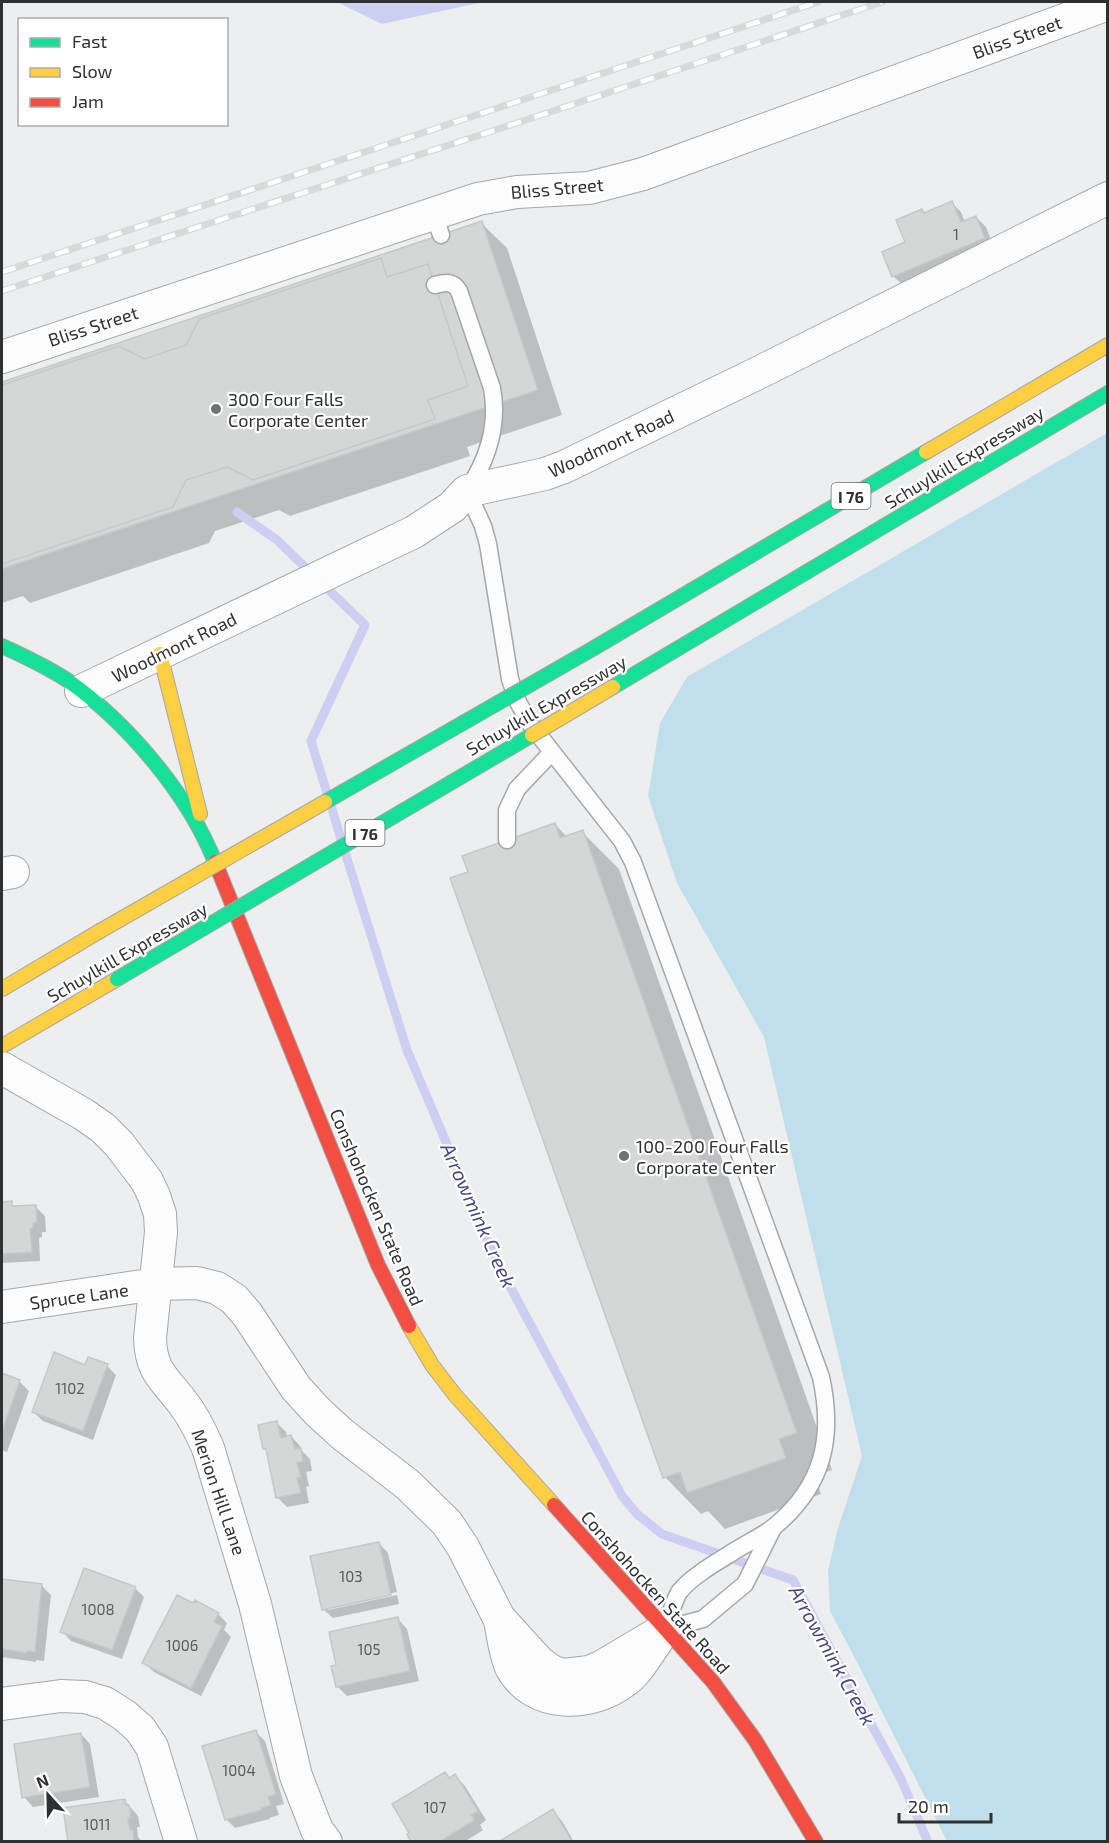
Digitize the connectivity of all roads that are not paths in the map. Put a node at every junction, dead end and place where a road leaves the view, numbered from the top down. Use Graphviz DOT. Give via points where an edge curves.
graph roads {
  1 [pos="1107,4"];
  2 [pos="1107,198"];
  3 [pos="435,285"];
  4 [pos="1107,345"];
  5 [pos="2,357"];
  6 [pos="1107,393"];
  7 [pos="466,491"];
  8 [pos="2,646"];
  9 [pos="160,654"];
  10 [pos="81,691"];
  11 [pos="552,752"];
  12 [pos="507,840"];
  13 [pos="208,844"];
  14 [pos="2,989"];
  15 [pos="2,1046"];
  16 [pos="8,1072"];
  17 [pos="156,1284"];
  18 [pos="2,1307"];
  19 [pos="774,1527"];
  20 [pos="665,1629"];
  21 [pos="2,1704"];
  22 [pos="181,1842"];
  23 [pos="326,1842"];
  24 [pos="816,1842"];
  1 -- 5 [label="street, Bliss Street" via="619,182 589,188 498,194 437,224"];
  2 -- 7 [label="street, Woodmont Road" via="564,467"];
  3 -- 7 [label="lane" via="451,283 459,291 495,404 485,459"];
  4 -- 14 [label="main road, Schuylkill Expressway / I 76, bridge" via="594,648"];
  6 -- 15 [label="main road, Schuylkill Expressway / I 76, bridge"];
  7 -- 9 [label="street, Woodmont Road" via="452,507 414,532"];
  7 -- 11 [label="lane" via="488,544 512,686 531,725"];
  8 -- 10 [label="main road, Conshohocken State Road" via="47,668"];
  9 -- 10 [label="street, Woodmont Road"];
  9 -- 13 [label="main road"];
  10 -- 13 [label="main road, Conshohocken State Road" via="142,747 189,810"];
  11 -- 12 [label="lane" via="517,789 507,810"];
  11 -- 19 [label="lane" via="622,841 633,862 821,1377 826,1402 823,1454 804,1496"];
  13 -- 20 [label="main road, Conshohocken State Road" via="378,1265 413,1335 455,1395"];
  16 -- 17 [label="street, Merion Hill Lane" via="103,1128 147,1181 160,1214"];
  17 -- 18 [label="street, Spruce Lane"];
  17 -- 20 [label="street" via="197,1283 217,1288 234,1299 296,1388 318,1412 407,1484 447,1523 499,1617 545,1668 564,1675 590,1672"];
  17 -- 23 [label="street, Merion Hill Lane" via="150,1338 155,1367 183,1402 208,1448 255,1604 296,1776 317,1830"];
  19 -- 20 [label="lane" via="706,1569 680,1592"];
  19 -- 20 [label="lane" via="745,1584 703,1619"];
  20 -- 24 [label="main road, Conshohocken State Road" via="735,1710"];
  21 -- 22 [label="street" via="61,1696 85,1697 124,1715 140,1729 152,1748"];
}
